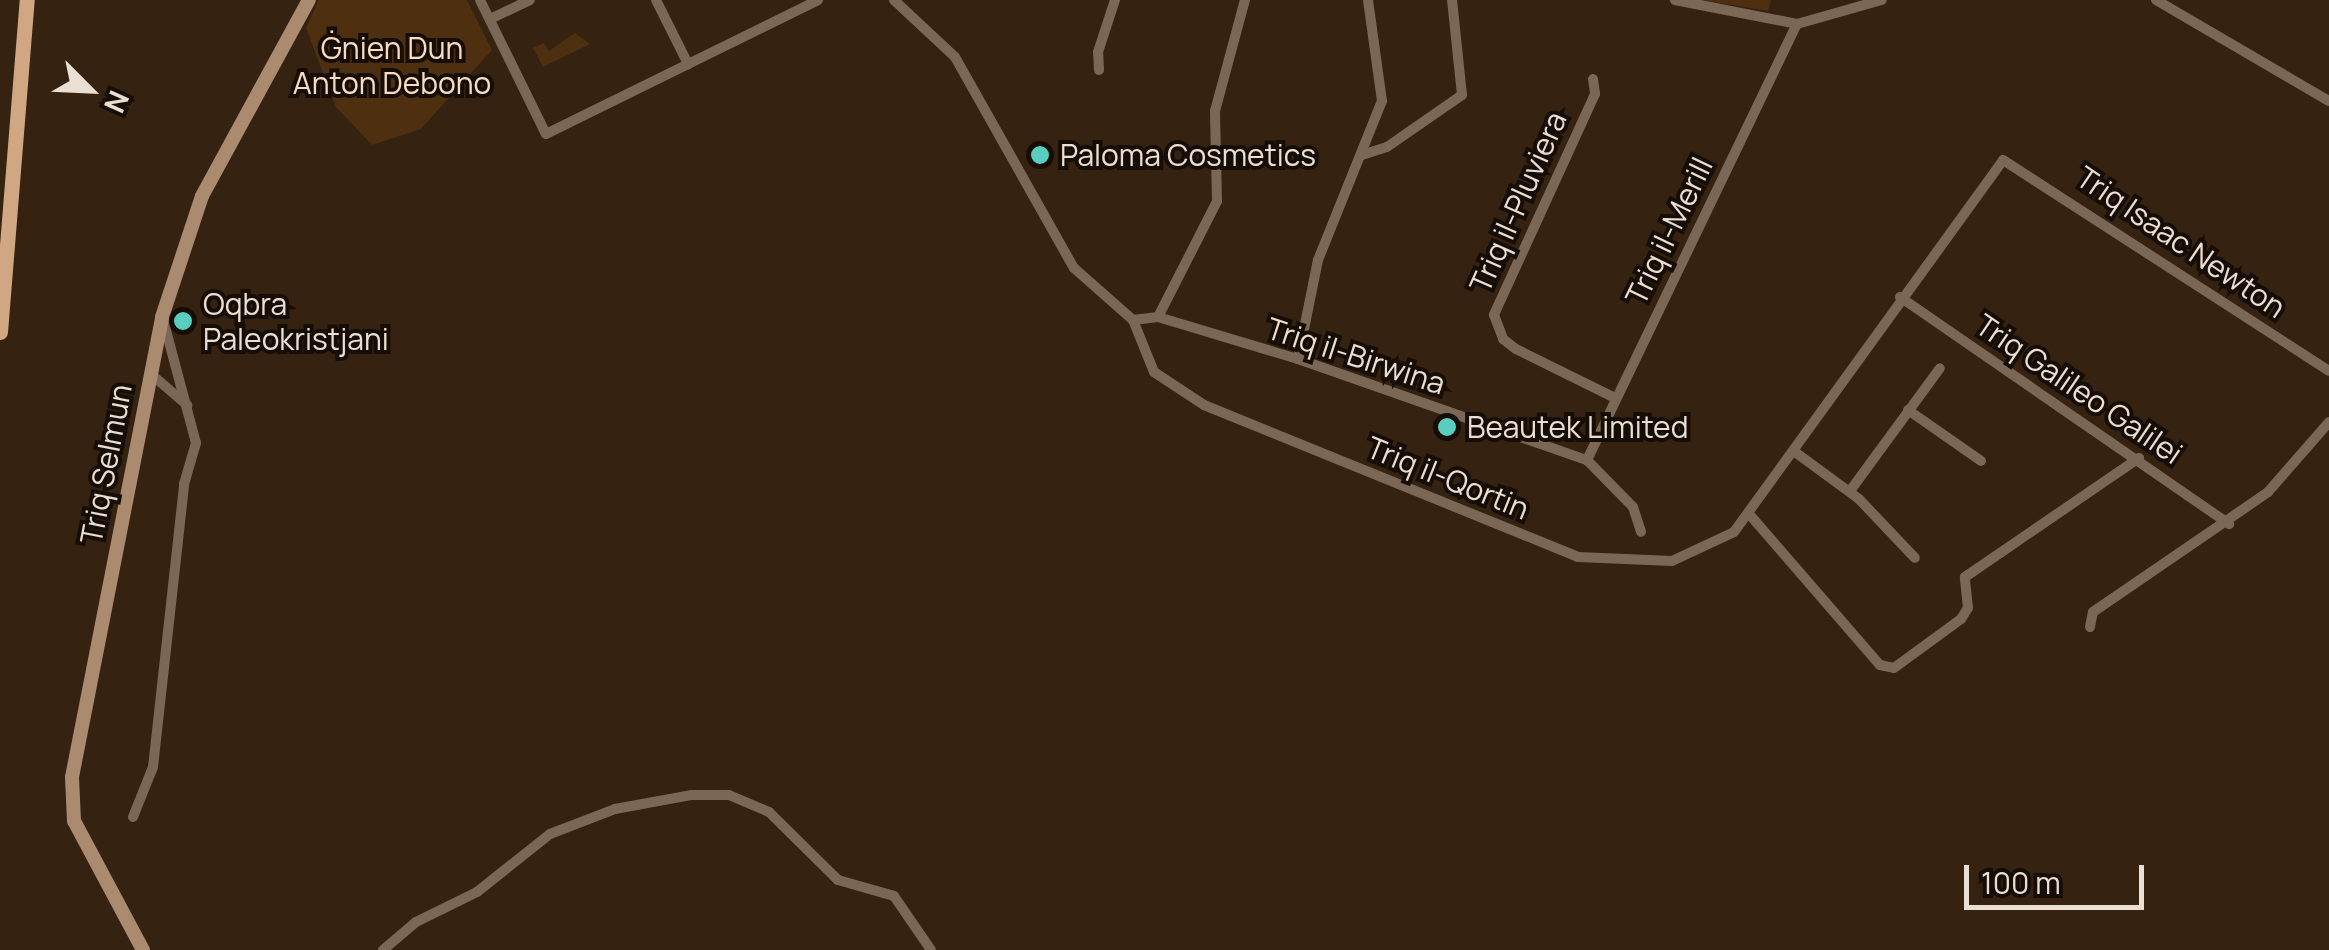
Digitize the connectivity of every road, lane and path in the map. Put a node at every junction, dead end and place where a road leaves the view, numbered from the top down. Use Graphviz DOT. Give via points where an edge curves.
graph roads {
  1 [pos="27,0"];
  2 [pos="308,0"];
  3 [pos="480,0"];
  4 [pos="530,0"];
  5 [pos="656,0"];
  6 [pos="818,0"];
  7 [pos="894,0"];
  8 [pos="1115,0"];
  9 [pos="1246,0"];
  10 [pos="1368,0"];
  11 [pos="1452,0"];
  12 [pos="1677,0"];
  13 [pos="1882,0"];
  14 [pos="2156,0"];
  15 [pos="490,19"];
  16 [pos="1797,24"];
  17 [pos="688,64"];
  18 [pos="1099,70"];
  19 [pos="1593,80"];
  20 [pos="2329,101"];
  21 [pos="1362,155"];
  22 [pos="2004,160"];
  23 [pos="1172,286"];
  24 [pos="1900,297"];
  25 [pos="162,317"];
  26 [pos="1158,317"];
  27 [pos="1133,320"];
  28 [pos="0,332"];
  29 [pos="1298,360"];
  30 [pos="1940,368"];
  31 [pos="2329,371"];
  32 [pos="151,374"];
  33 [pos="1615,398"];
  34 [pos="187,406"];
  35 [pos="1908,410"];
  36 [pos="2329,422"];
  37 [pos="1795,452"];
  38 [pos="2139,458"];
  39 [pos="1586,460"];
  40 [pos="1981,461"];
  41 [pos="1850,492"];
  42 [pos="1750,516"];
  43 [pos="2229,524"];
  44 [pos="1641,532"];
  45 [pos="1915,558"];
  46 [pos="2090,627"];
  47 [pos="132,817"];
  48 [pos="143,950"];
  49 [pos="384,950"];
  50 [pos="931,950"];
  1 -- 28 [label="main road"];
  2 -- 25 [label="street, Triq Selmun" via="202,196"];
  3 -- 15 [label="street"];
  4 -- 15 [label="street"];
  5 -- 17 [label="street"];
  6 -- 17 [label="street"];
  7 -- 27 [label="street, Triq il-Qortin" via="955,57 1074,268"];
  8 -- 18 [label="street"];
  9 -- 23 [label="street" via="1216,111 1217,201"];
  10 -- 21 [label="street" via="1382,102"];
  11 -- 21 [label="street" via="1462,95 1388,147"];
  12 -- 16 [label="street"];
  13 -- 16 [label="street"];
  14 -- 20 [label="street"];
  15 -- 17 [label="street" via="546,134"];
  16 -- 33 [label="street, Triq il-Merill"];
  19 -- 33 [label="street, Triq il-Pluviera" via="1594,94 1494,315 1516,349"];
  21 -- 29 [label="street" via="1318,260"];
  22 -- 24 [label="street, Triq il-Qortin"];
  22 -- 31 [label="street, Triq Isaac Newton"];
  23 -- 26 [label="street"];
  23 -- 27 [label="street"];
  24 -- 37 [label="street, Triq il-Qortin"];
  24 -- 38 [label="street, Triq Galileo Galilei"];
  25 -- 32 [label="street, Triq Selmun"];
  25 -- 34 [label="street"];
  26 -- 27 [label="street, Triq il-Birwina"];
  26 -- 29 [label="street, Triq il-Birwina"];
  27 -- 42 [label="street, Triq il-Qortin" via="1154,372 1204,405 1578,557 1672,562 1697,554"];
  29 -- 39 [label="street, Triq il-Birwina"];
  30 -- 35 [label="street"];
  32 -- 34 [label="street"];
  32 -- 48 [label="street, Triq Selmun" via="70,794 74,821"];
  33 -- 39 [label="street, Triq il-Merill"];
  34 -- 47 [label="street" via="196,443 184,484 153,767"];
  35 -- 40 [label="street"];
  35 -- 41 [label="street"];
  36 -- 43 [label="street"];
  37 -- 41 [label="street"];
  37 -- 42 [label="street, Triq il-Qortin"];
  38 -- 42 [label="street" via="1965,577 1968,608 1962,619 1894,668 1880,665"];
  38 -- 43 [label="street, Triq Galileo Galilei"];
  39 -- 44 [label="street, Triq il-Birwina" via="1633,506"];
  41 -- 45 [label="street"];
  43 -- 46 [label="street" via="2093,612"];
  49 -- 50 [label="street" via="416,922 477,892 550,834 615,809 691,794 728,794 770,812 838,880 894,896"];
}
